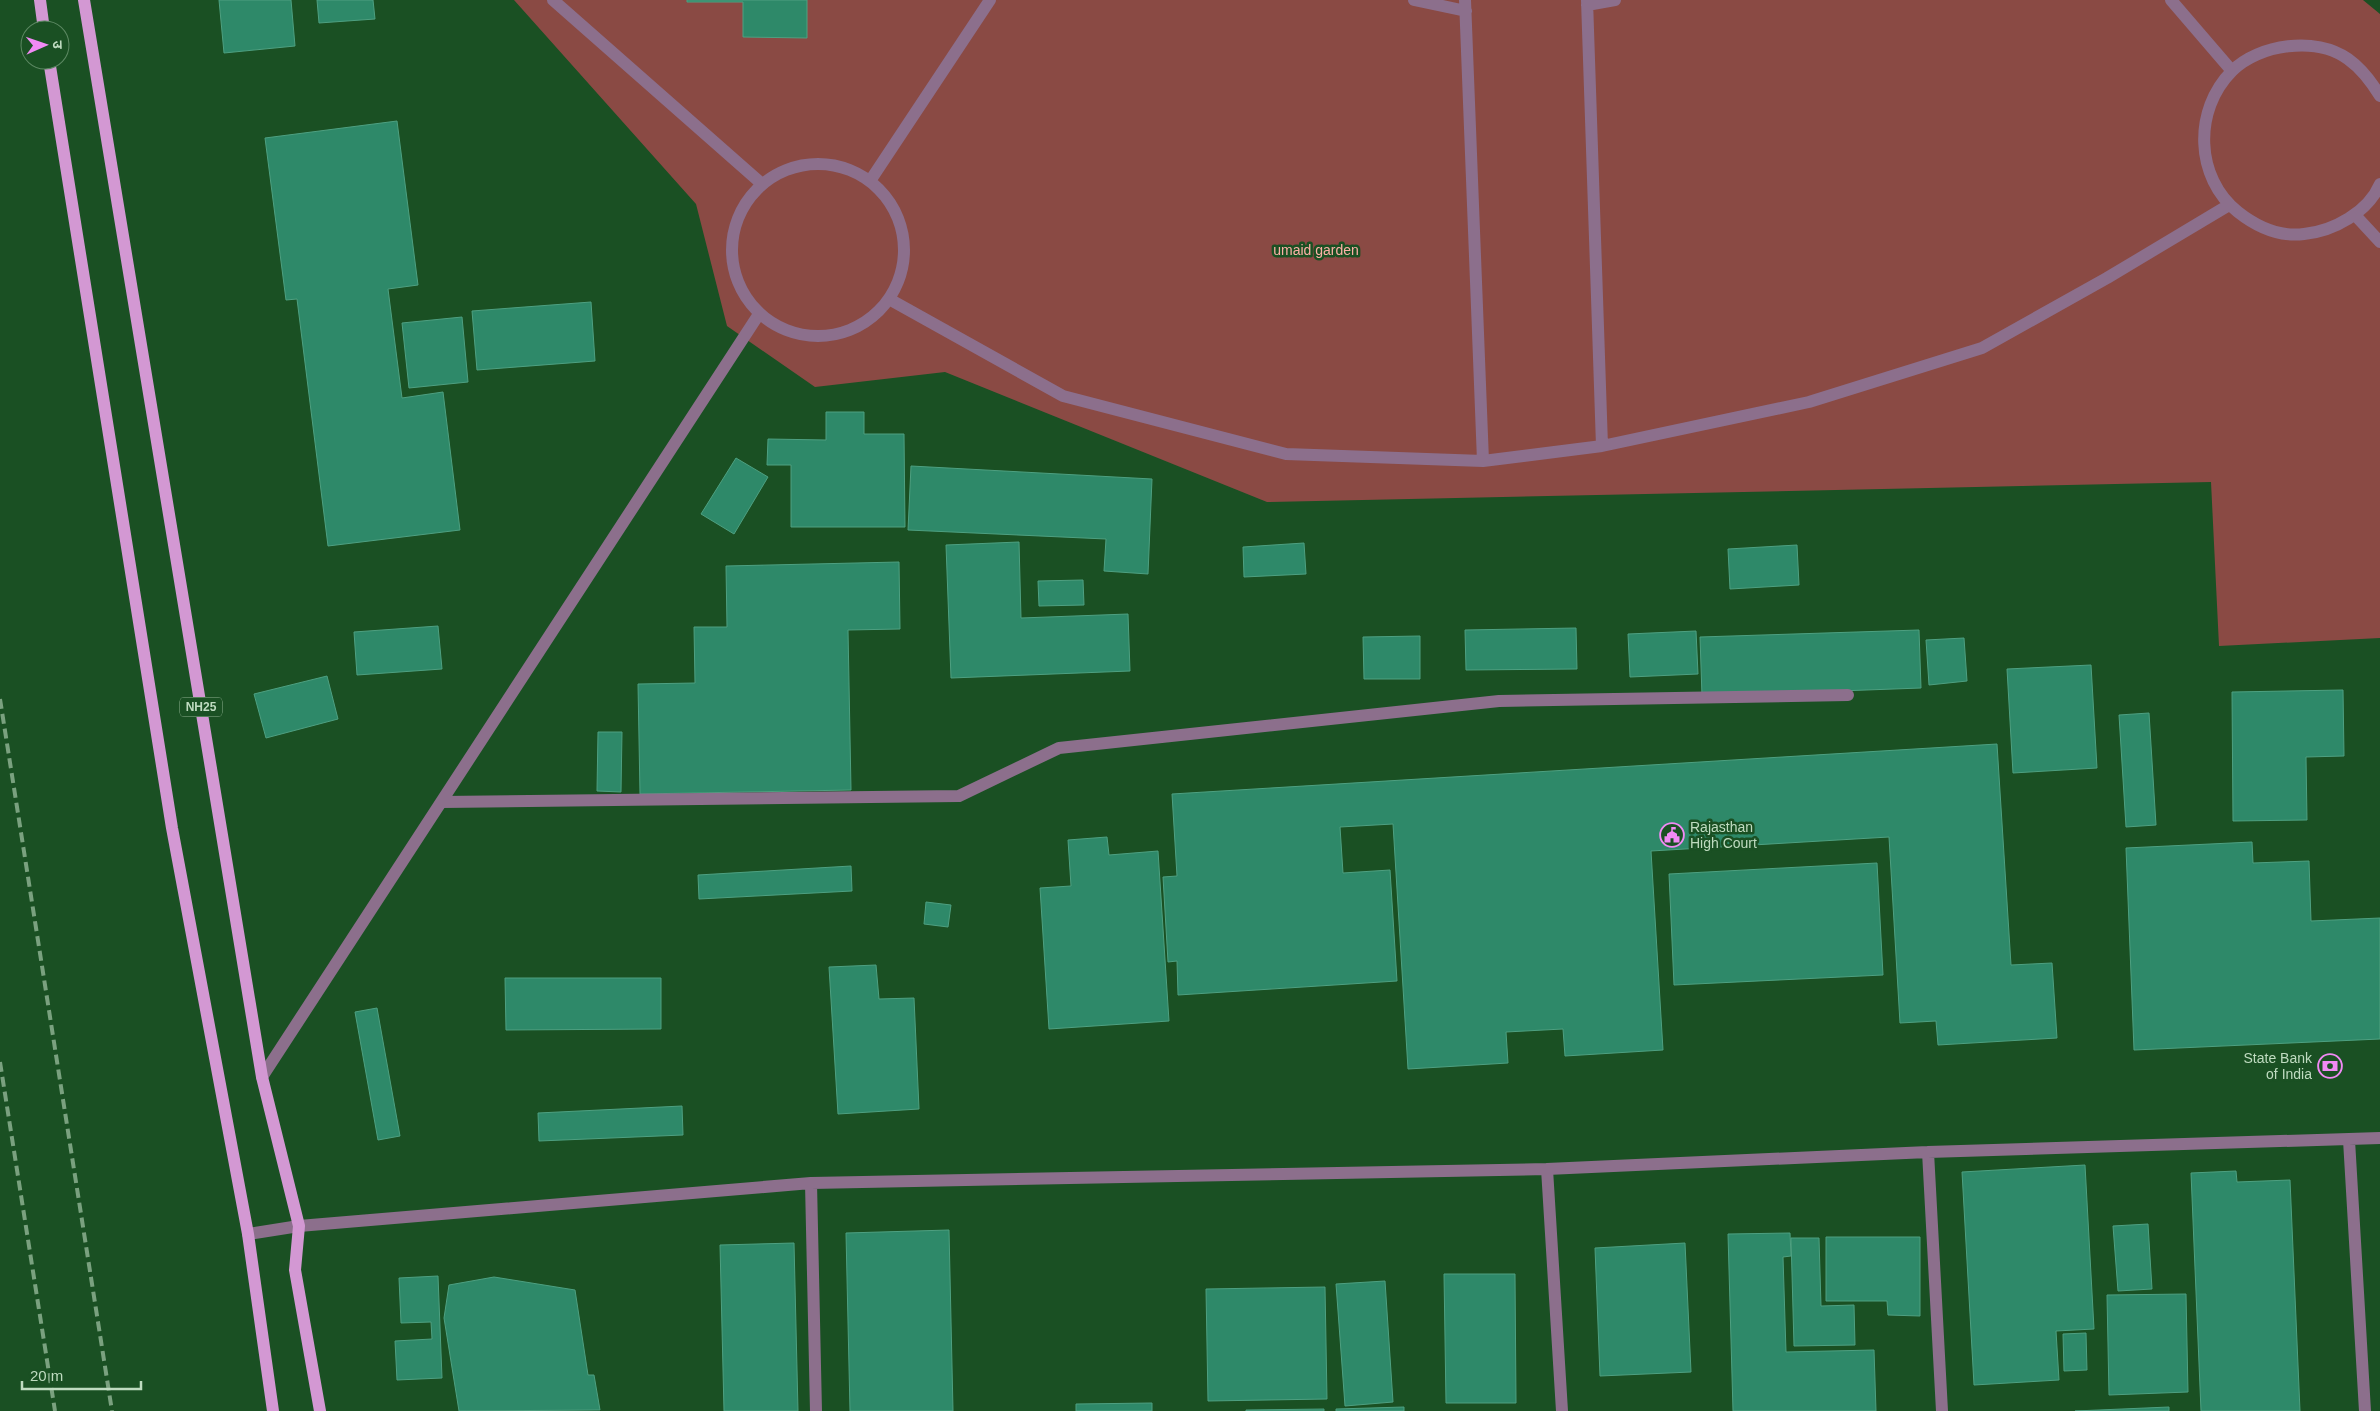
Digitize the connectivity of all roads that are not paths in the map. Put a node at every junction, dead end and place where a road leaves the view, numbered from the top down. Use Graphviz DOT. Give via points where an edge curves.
graph roads {
  1 [pos="40,0"];
  2 [pos="84,0"];
  3 [pos="553,0"];
  4 [pos="990,0"];
  5 [pos="1414,0"];
  6 [pos="1615,0"];
  7 [pos="2171,0"];
  8 [pos="1587,3"];
  9 [pos="1466,5"];
  10 [pos="43,20"];
  11 [pos="51,70"];
  12 [pos="2232,71"];
  13 [pos="2380,96"];
  14 [pos="870,181"];
  15 [pos="762,184"];
  16 [pos="2380,184"];
  17 [pos="2229,205"];
  18 [pos="2356,215"];
  19 [pos="2380,242"];
  20 [pos="889,299"];
  21 [pos="759,314"];
  22 [pos="1602,446"];
  23 [pos="1483,461"];
  24 [pos="1848,695"];
  25 [pos="442,802"];
  26 [pos="262,1078"];
  27 [pos="2380,1138"];
  28 [pos="2349,1140"];
  29 [pos="1928,1152"];
  30 [pos="1547,1169"];
  31 [pos="811,1183"];
  32 [pos="299,1226"];
  33 [pos="248,1234"];
  34 [pos="273,1411"];
  35 [pos="320,1411"];
  36 [pos="816,1411"];
  37 [pos="1562,1411"];
  38 [pos="1942,1411"];
  39 [pos="2365,1411"];
  1 -- 10 [label="main road"];
  2 -- 26 [label="main road, NH25"];
  3 -- 15 [label="street"];
  4 -- 14 [label="street"];
  5 -- 9 [label="street"];
  6 -- 8 [label="street"];
  7 -- 12 [label="street"];
  8 -- 22 [label="street"];
  9 -- 23 [label="street"];
  11 -- 33 [label="main road" via="172,828"];
  12 -- 13 [label="street" via="2258,54 2287,45 2317,47 2346,58 2369,78"];
  12 -- 17 [label="street" via="2214,95 2205,122 2204,152 2212,180"];
  14 -- 15 [label="street" via="840,166 816,164 786,170"];
  14 -- 20 [label="street" via="890,202 903,232 904,263"];
  15 -- 21 [label="street" via="741,210 732,238 736,276 741,290"];
  16 -- 18 [label="street"];
  17 -- 18 [label="street" via="2251,222 2277,232 2304,234 2332,228"];
  17 -- 22 [label="street" via="1982,348 1809,402"];
  18 -- 19 [label="street"];
  20 -- 21 [label="street" via="866,322 823,337 791,332"];
  20 -- 23 [label="street" via="1063,396 1286,454"];
  21 -- 25 [label="street"];
  22 -- 23 [label="street"];
  24 -- 25 [label="street" via="1499,701 1060,748 959,796"];
  25 -- 26 [label="street"];
  26 -- 32 [label="main road, NH25"];
  27 -- 28 [label="street"];
  28 -- 29 [label="street"];
  28 -- 39 [label="street"];
  29 -- 30 [label="street"];
  29 -- 38 [label="street"];
  30 -- 31 [label="street"];
  30 -- 37 [label="street"];
  31 -- 32 [label="street"];
  31 -- 36 [label="street"];
  32 -- 33 [label="street"];
  32 -- 35 [label="main road, NH25" via="296,1270"];
  33 -- 34 [label="main road"];
}
